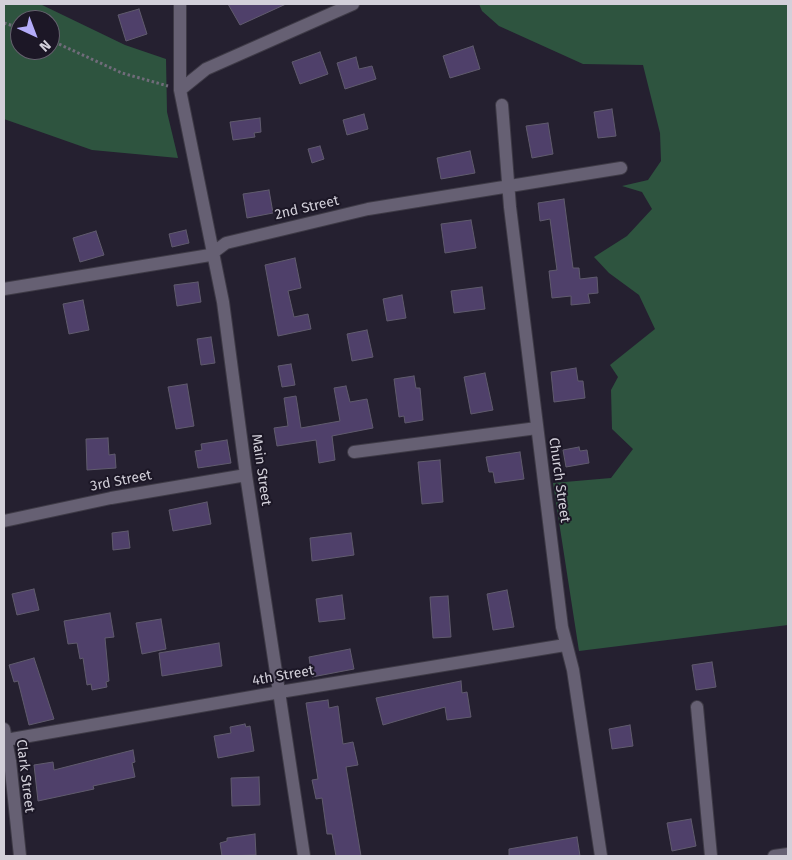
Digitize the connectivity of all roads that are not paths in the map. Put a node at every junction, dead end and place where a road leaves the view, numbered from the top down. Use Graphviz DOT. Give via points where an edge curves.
graph roads {
  1 [pos="180,4"];
  2 [pos="353,4"];
  3 [pos="180,90"];
  4 [pos="502,105"];
  5 [pos="622,168"];
  6 [pos="509,187"];
  7 [pos="214,252"];
  8 [pos="4,289"];
  9 [pos="537,428"];
  10 [pos="354,452"];
  11 [pos="246,475"];
  12 [pos="4,521"];
  13 [pos="566,644"];
  14 [pos="280,692"];
  15 [pos="698,708"];
  16 [pos="5,734"];
  17 [pos="788,854"];
  18 [pos="20,856"];
  19 [pos="304,856"];
  20 [pos="601,856"];
  21 [pos="711,856"];
  22 [pos="774,856"];
  1 -- 3 [label="street, Main Street"];
  2 -- 3 [label="street" via="206,69"];
  3 -- 7 [label="street, Main Street"];
  4 -- 6 [label="street, Church Street"];
  5 -- 6 [label="street, 2nd Street"];
  6 -- 7 [label="street, 2nd Street" via="368,209 226,243"];
  6 -- 9 [label="street, Church Street"];
  7 -- 8 [label="street, 2nd Street" via="181,261"];
  7 -- 11 [label="street, Main Street"];
  9 -- 10 [label="street"];
  9 -- 13 [label="street, Church Street"];
  11 -- 12 [label="street, 3rd Street" via="120,496"];
  11 -- 14 [label="street, Main Street"];
  13 -- 14 [label="street, 4th Street"];
  13 -- 20 [label="street, Church Street" via="573,670"];
  14 -- 16 [label="street, 4th Street"];
  14 -- 19 [label="street, Main Street"];
  15 -- 21 [label="street"];
  16 -- 18 [label="street, Clark Street"];
  17 -- 22 [label="street"];
}
